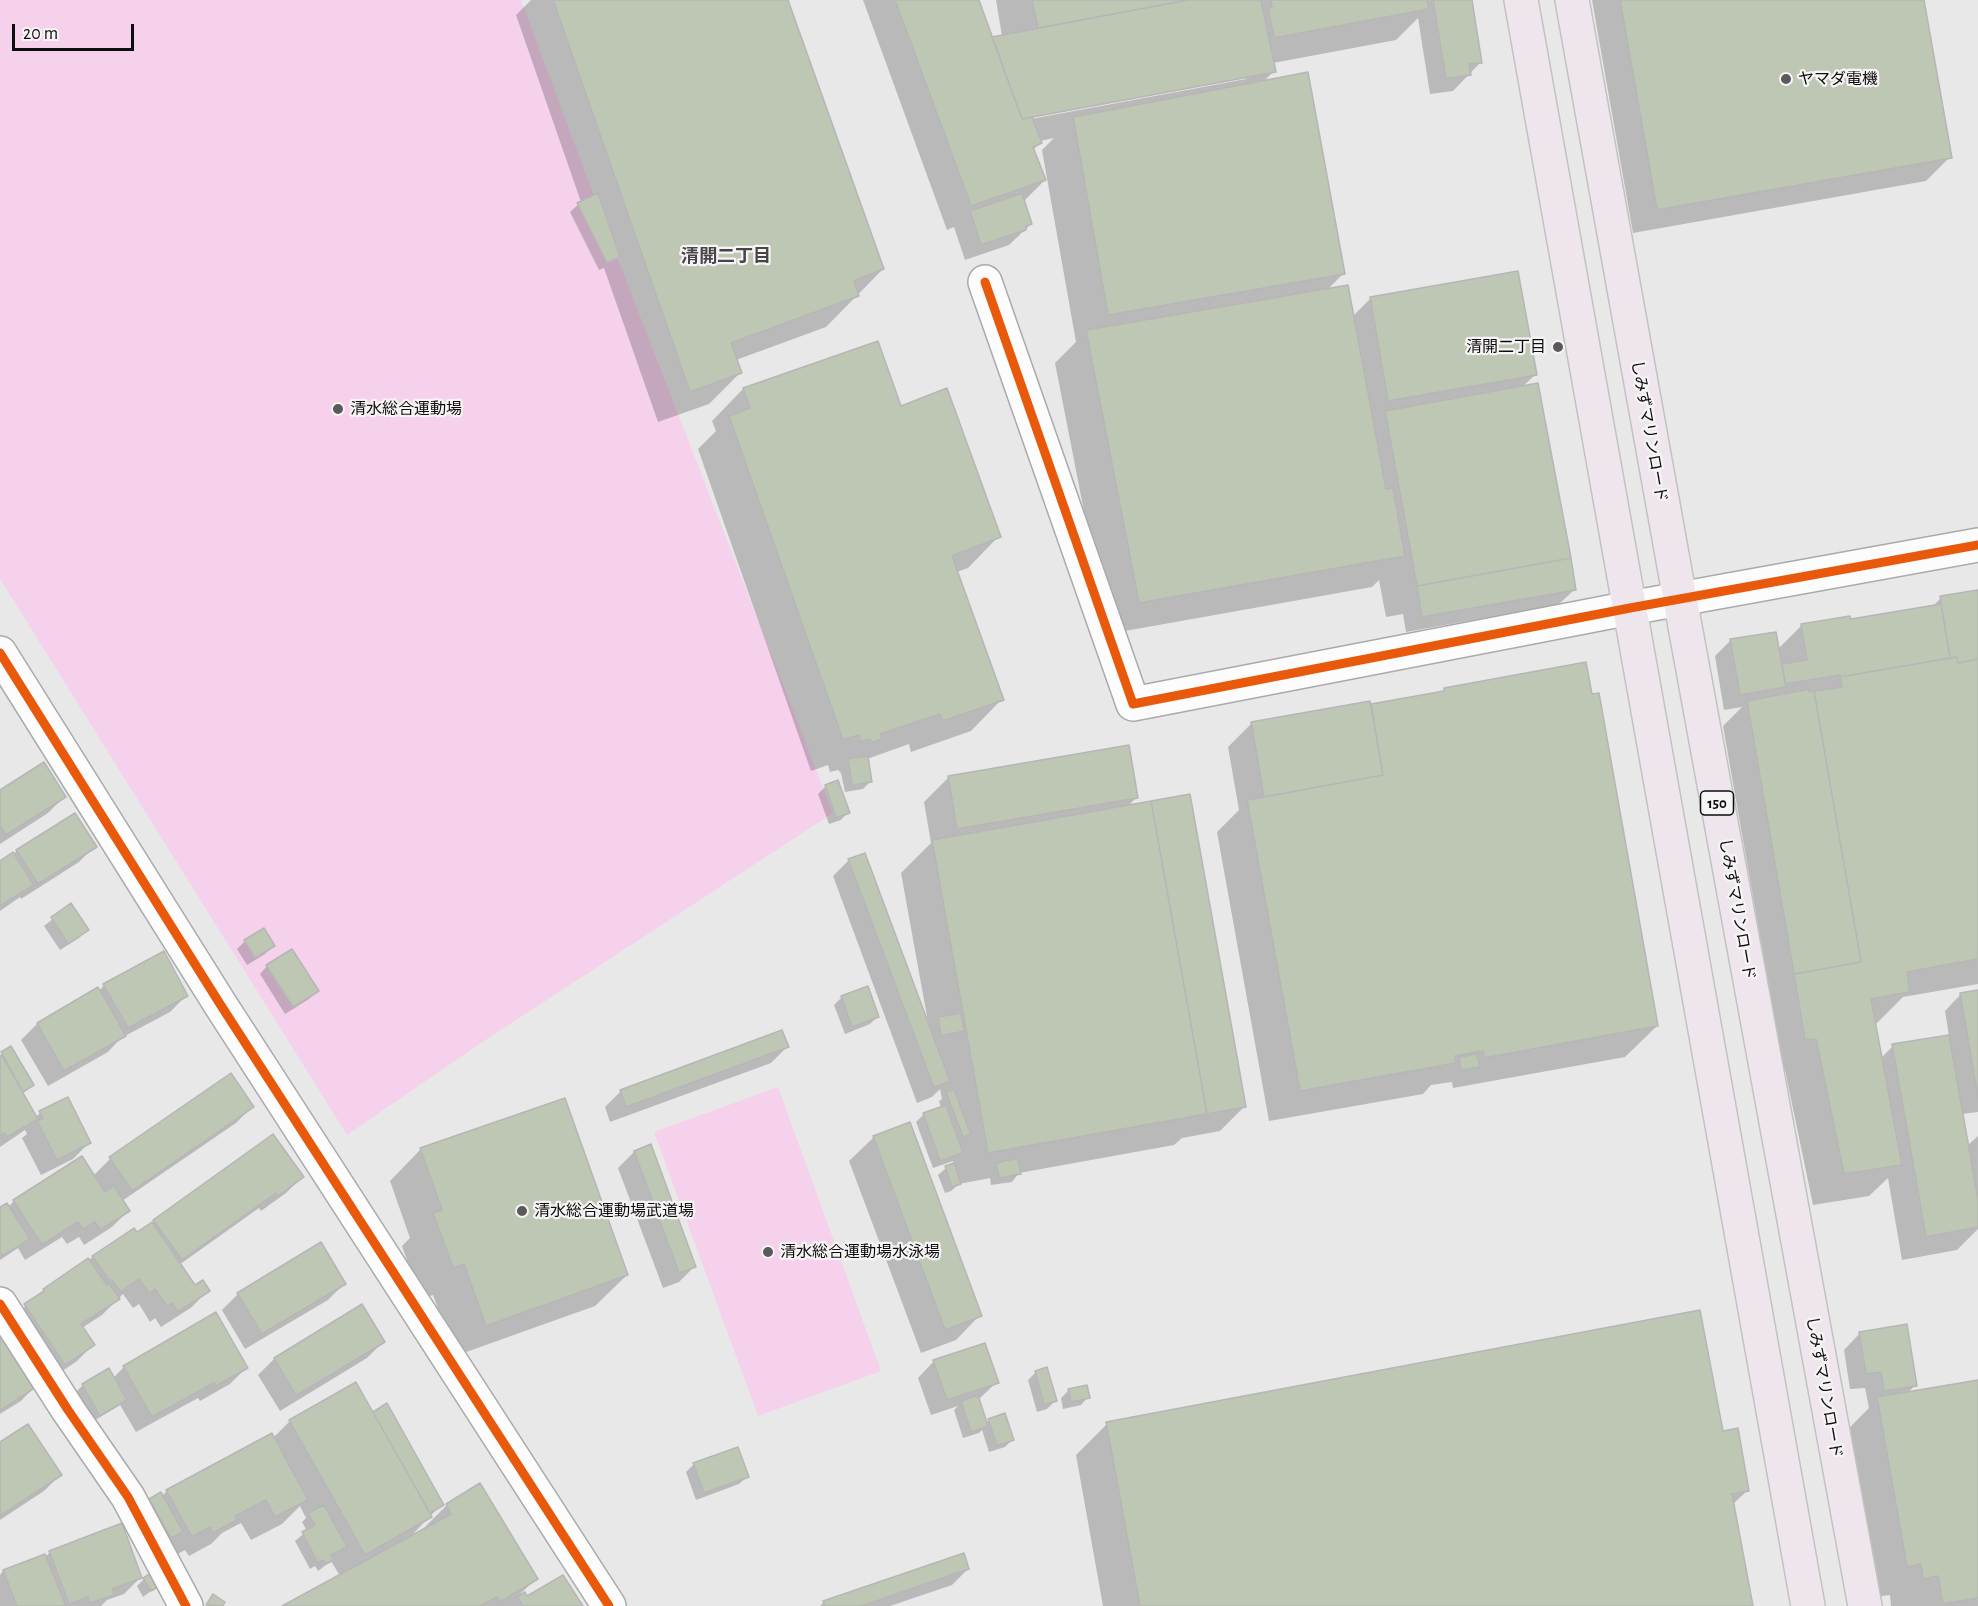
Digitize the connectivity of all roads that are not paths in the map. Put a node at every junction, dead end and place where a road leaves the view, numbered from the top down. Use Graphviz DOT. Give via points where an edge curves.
graph roads {
  1 [pos="1521,0"];
  2 [pos="1572,0"];
  3 [pos="985,282"];
  4 [pos="1978,545"];
  5 [pos="1680,599"];
  6 [pos="1630,608"];
  7 [pos="0,653"];
  8 [pos="0,1304"];
  9 [pos="186,1606"];
  10 [pos="609,1606"];
  11 [pos="1808,1606"];
  12 [pos="1864,1606"];
  1 -- 6 [label="highway"];
  2 -- 5 [label="highway, しみずマリンロード / 150"];
  3 -- 6 [label="street" via="1133,704"];
  4 -- 5 [label="street"];
  5 -- 6 [label="street"];
  5 -- 12 [label="highway, しみずマリンロード / 150"];
  6 -- 11 [label="highway"];
  7 -- 10 [label="street" via="220,1004"];
  8 -- 9 [label="street" via="128,1497"];
}
